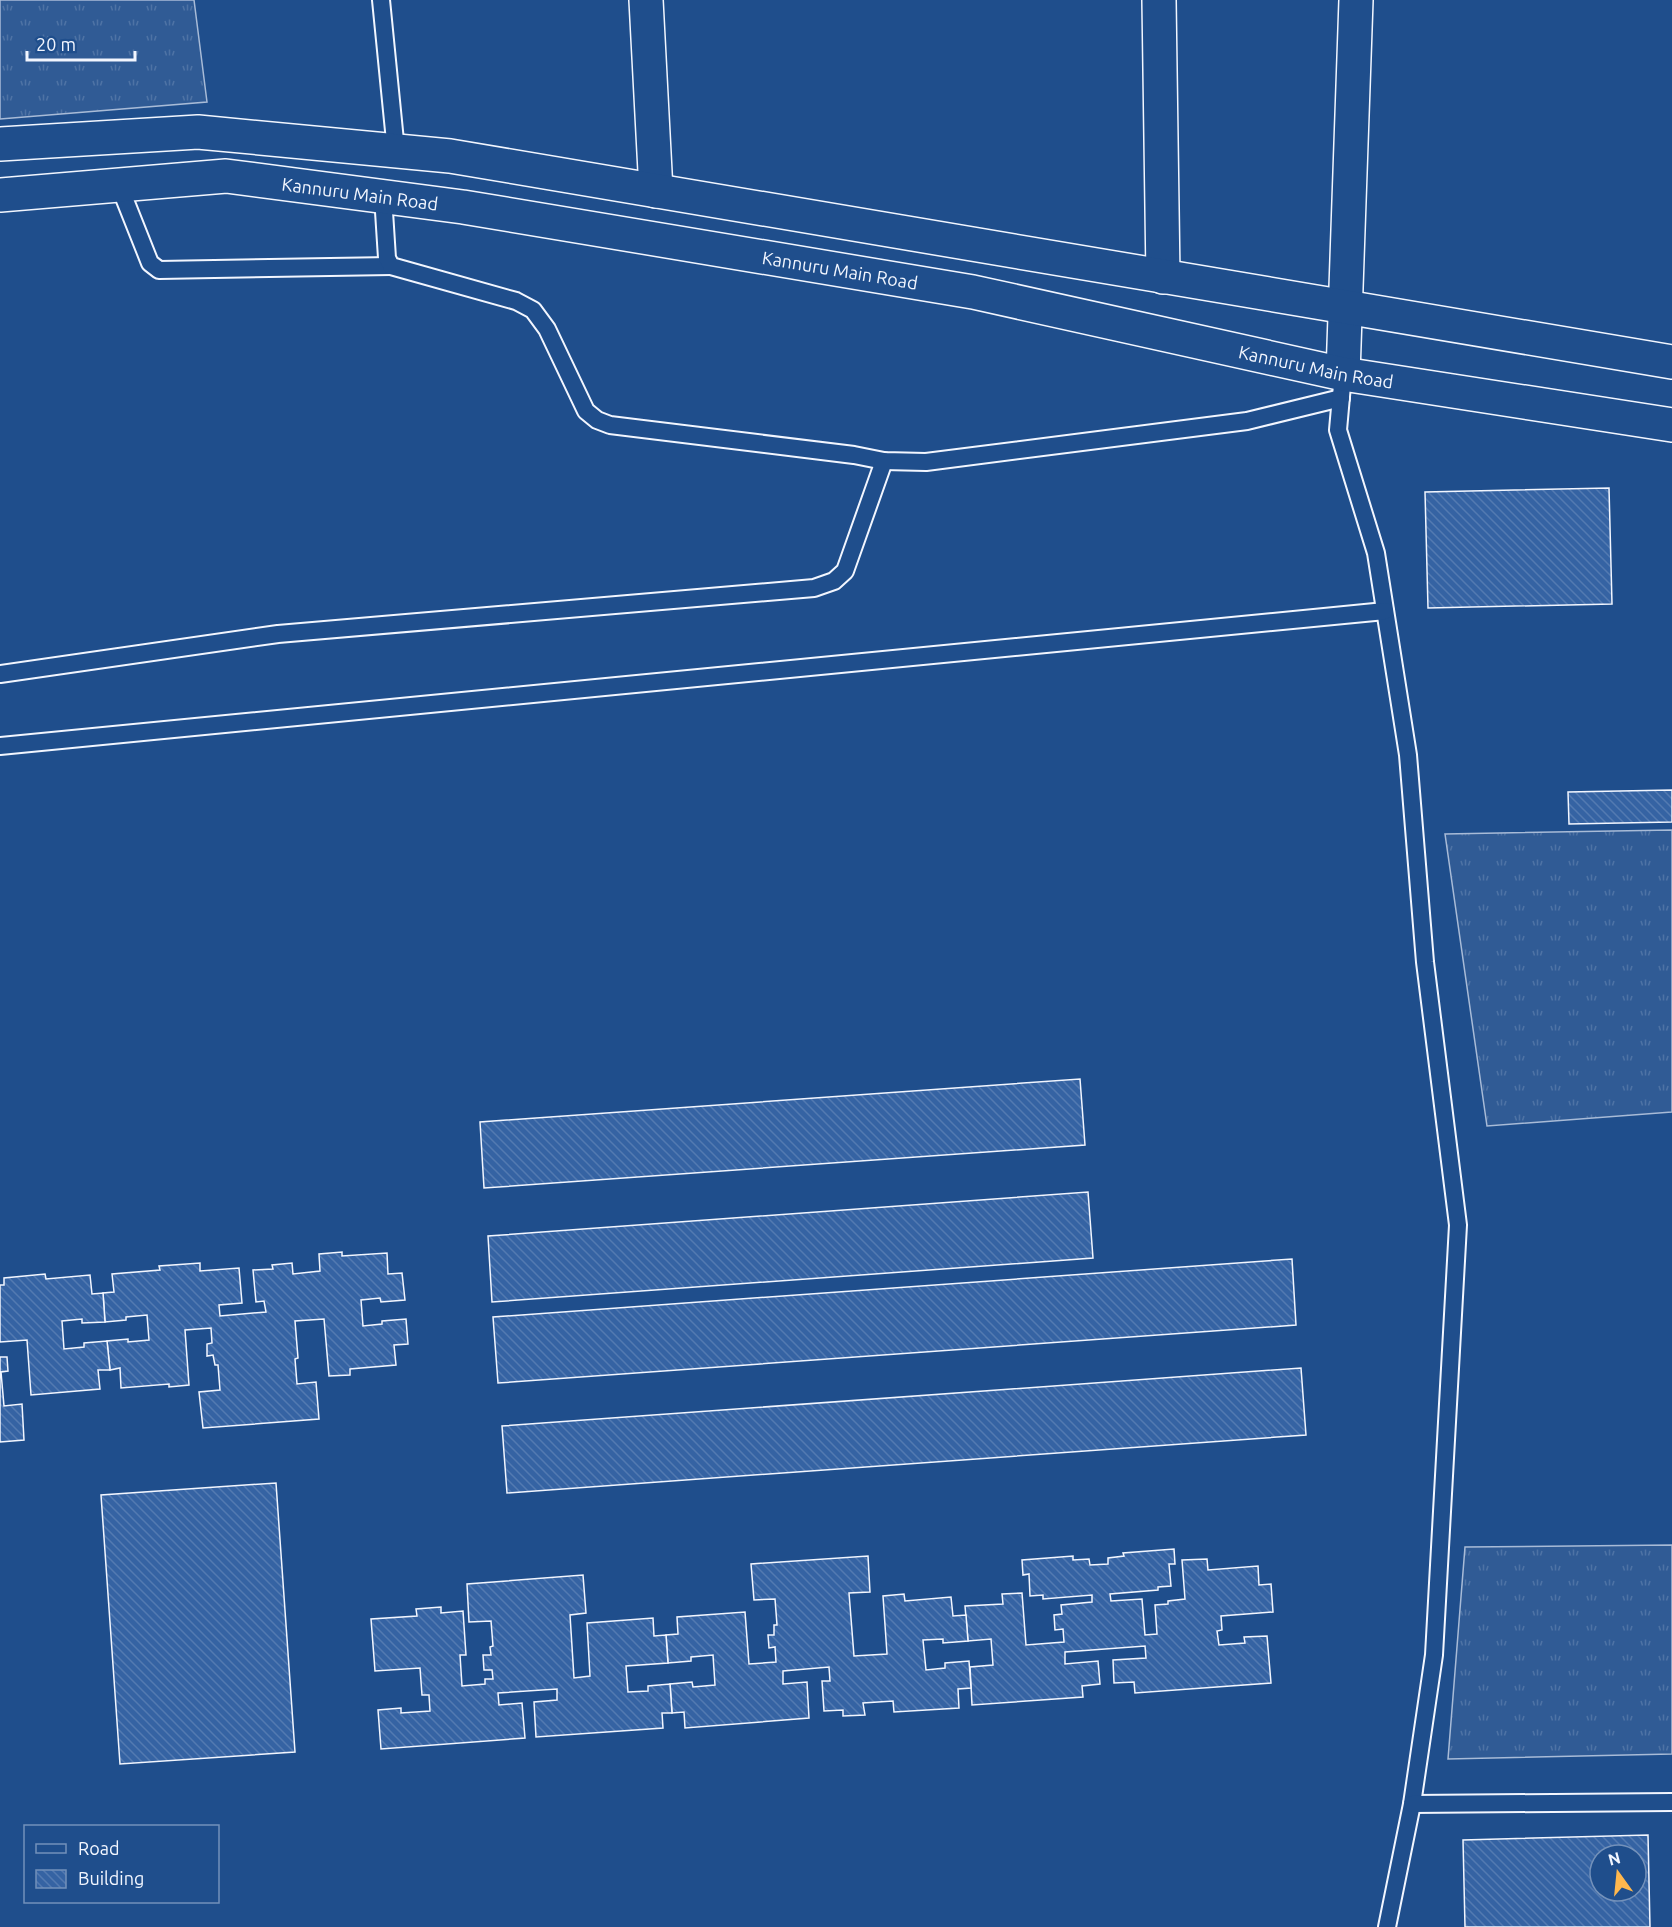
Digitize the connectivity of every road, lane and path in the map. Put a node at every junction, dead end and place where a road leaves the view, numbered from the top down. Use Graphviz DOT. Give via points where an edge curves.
graph roads {
  1 [pos="381,0"];
  2 [pos="646,0"];
  3 [pos="1159,0"];
  4 [pos="1356,0"];
  5 [pos="0,144"];
  6 [pos="396,151"];
  7 [pos="119,185"];
  8 [pos="656,191"];
  9 [pos="0,195"];
  10 [pos="383,196"];
  11 [pos="391,266"];
  12 [pos="1162,277"];
  13 [pos="1347,309"];
  14 [pos="1672,362"];
  15 [pos="1342,386"];
  16 [pos="1672,424"];
  17 [pos="884,461"];
  18 [pos="1385,611"];
  19 [pos="0,674"];
  20 [pos="0,746"];
  21 [pos="1672,1802"];
  22 [pos="1412,1804"];
  23 [pos="1387,1927"];
  1 -- 6 [label="lane"];
  2 -- 8 [label="main road"];
  3 -- 12 [label="main road"];
  4 -- 13 [label="main road"];
  5 -- 6 [label="main road" via="198,132"];
  6 -- 8 [label="main road" via="450,156"];
  7 -- 9 [label="main road, Kannuru Main Road"];
  7 -- 10 [label="main road, Kannuru Main Road" via="226,176"];
  7 -- 11 [label="lane" via="150,262 159,270"];
  8 -- 12 [label="main road"];
  10 -- 11 [label="lane" via="387,258"];
  10 -- 15 [label="main road, Kannuru Main Road" via="973,292"];
  11 -- 17 [label="lane" via="516,301 533,310 547,329 586,411 597,420 610,425"];
  12 -- 13 [label="main road"];
  13 -- 14 [label="main road"];
  13 -- 15 [label="main road"];
  15 -- 16 [label="main road, Kannuru Main Road"];
  15 -- 17 [label="lane" via="1247,421 927,462"];
  15 -- 18 [label="lane" via="1338,430 1376,553"];
  17 -- 19 [label="lane" via="845,571 834,581 814,588 278,634"];
  18 -- 20 [label="lane"];
  18 -- 22 [label="lane" via="1408,755 1425,962 1458,1225 1434,1655"];
  21 -- 22 [label="lane"];
  22 -- 23 [label="lane"];
}
